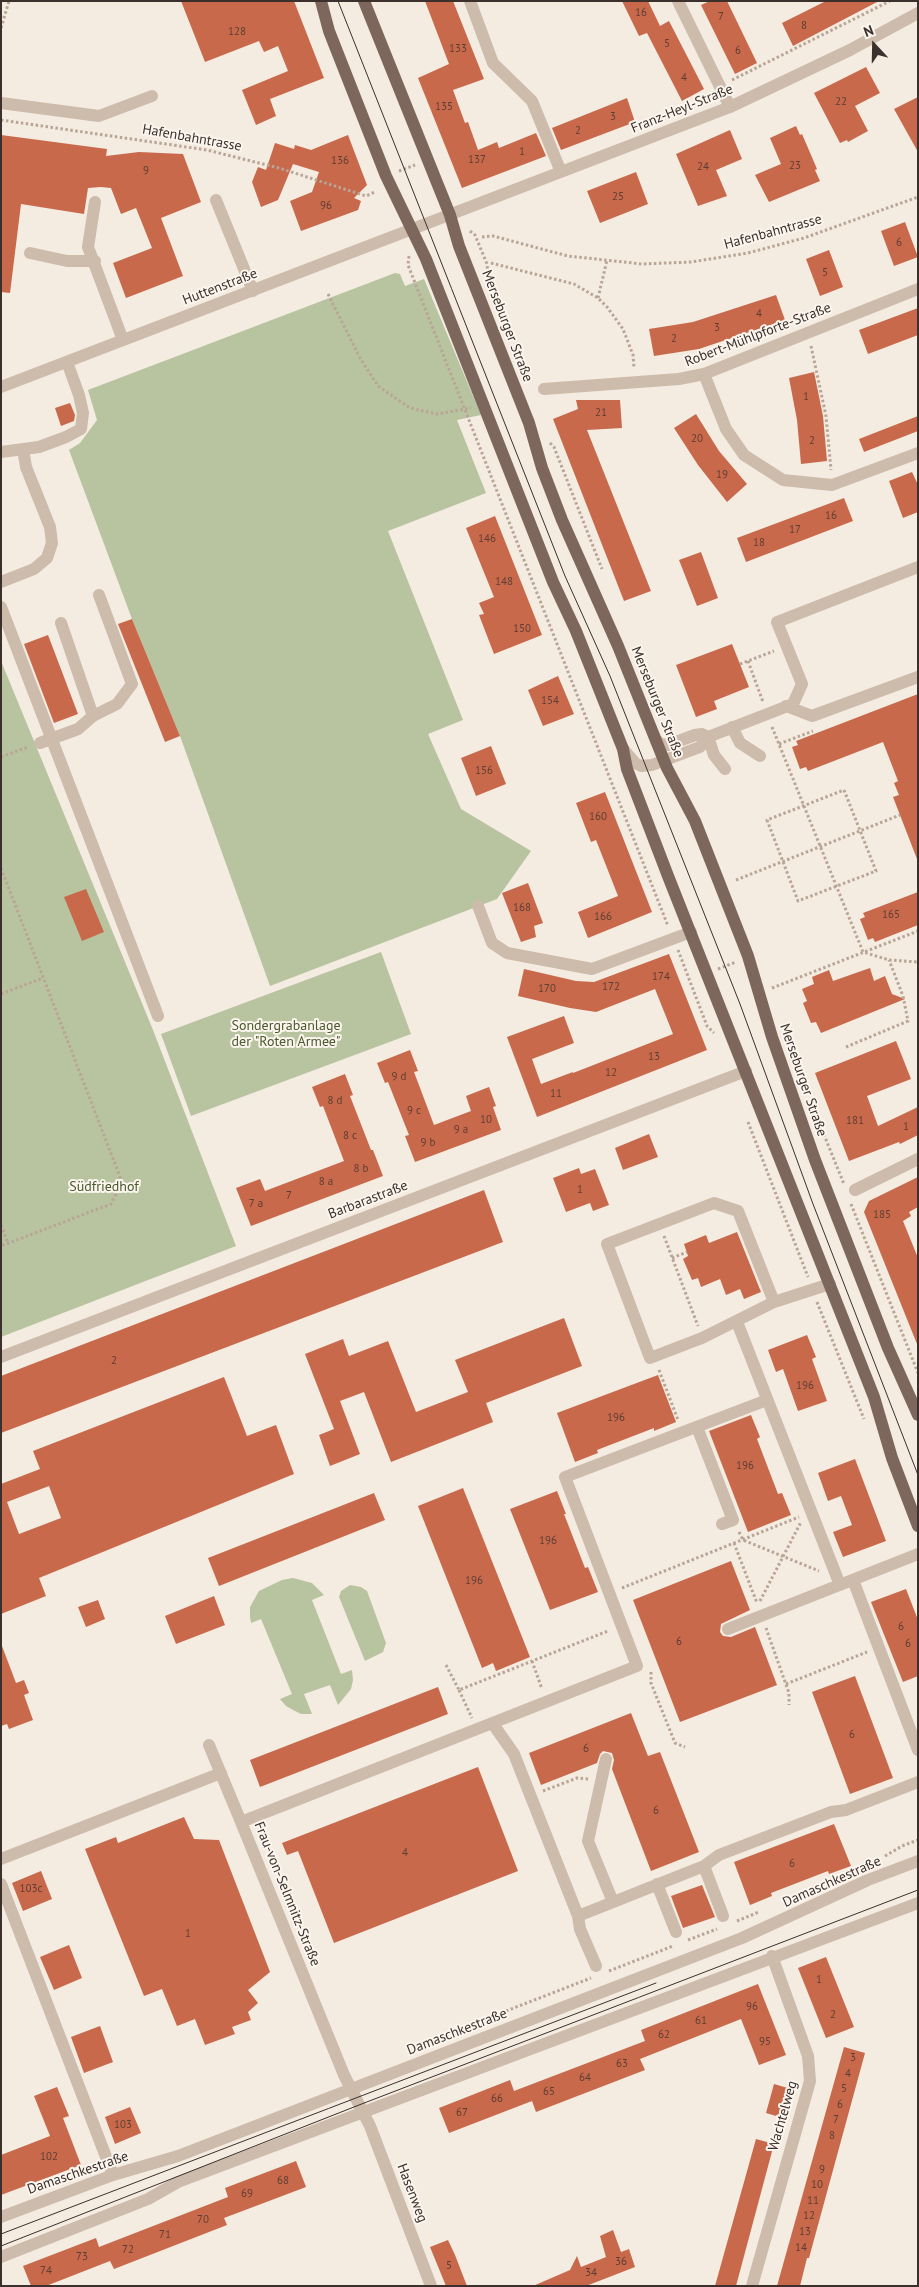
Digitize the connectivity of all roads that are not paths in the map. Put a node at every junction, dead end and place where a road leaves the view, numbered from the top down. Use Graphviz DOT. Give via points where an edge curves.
graph roads {
  1 [pos="321,1"];
  2 [pos="364,1"];
  3 [pos="470,1"];
  4 [pos="678,1"];
  5 [pos="918,13"];
  6 [pos="152,96"];
  7 [pos="1,103"];
  8 [pos="730,107"];
  9 [pos="562,172"];
  10 [pos="216,200"];
  11 [pos="95,202"];
  12 [pos="450,215"];
  13 [pos="412,230"];
  14 [pos="30,254"];
  15 [pos="95,261"];
  16 [pos="918,289"];
  17 [pos="253,291"];
  18 [pos="123,340"];
  19 [pos="67,362"];
  20 [pos="704,374"];
  21 [pos="1,387"];
  22 [pos="544,389"];
  23 [pos="23,449"];
  24 [pos="1,452"];
  25 [pos="918,453"];
  26 [pos="918,567"];
  27 [pos="1,582"];
  28 [pos="99,595"];
  29 [pos="1,607"];
  30 [pos="61,623"];
  31 [pos="918,677"];
  32 [pos="786,706"];
  33 [pos="93,716"];
  34 [pos="732,727"];
  35 [pos="708,737"];
  36 [pos="46,740"];
  37 [pos="656,740"];
  38 [pos="623,749"];
  39 [pos="760,756"];
  40 [pos="664,761"];
  41 [pos="725,769"];
  42 [pos="478,906"];
  43 [pos="691,932"];
  44 [pos="158,1016"];
  45 [pos="746,1071"];
  46 [pos="918,1159"];
  47 [pos="855,1190"];
  48 [pos="830,1284"];
  49 [pos="774,1302"];
  50 [pos="737,1322"];
  51 [pos="1,1357"];
  52 [pos="767,1400"];
  53 [pos="918,1415"];
  54 [pos="697,1427"];
  55 [pos="728,1522"];
  56 [pos="918,1526"];
  57 [pos="918,1554"];
  58 [pos="854,1580"];
  59 [pos="840,1585"];
  60 [pos="728,1629"];
  61 [pos="493,1724"];
  62 [pos="209,1745"];
  63 [pos="918,1750"];
  64 [pos="606,1759"];
  65 [pos="221,1773"];
  66 [pos="918,1782"];
  67 [pos="241,1822"];
  68 [pos="1,1859"];
  69 [pos="918,1861"];
  70 [pos="704,1866"];
  71 [pos="1,1884"];
  72 [pos="657,1884"];
  73 [pos="613,1902"];
  74 [pos="918,1903"];
  75 [pos="578,1916"];
  76 [pos="725,1922"];
  77 [pos="679,1939"];
  78 [pos="772,1956"];
  79 [pos="597,1972"];
  80 [pos="351,2089"];
  81 [pos="362,2111"];
  82 [pos="113,2175"];
  83 [pos="1,2217"];
  84 [pos="1,2257"];
  85 [pos="431,2286"];
  86 [pos="752,2286"];
  1 -- 13 [label="main road" via="329,31 386,176"];
  2 -- 12 [label="main road, Merseburger Straße"];
  3 -- 9 [label="street" via="493,63 532,101"];
  4 -- 8 [label="street"];
  5 -- 8 [label="street, Franz-Heyl-Straße" via="850,50"];
  6 -- 7 [label="street" via="99,116"];
  8 -- 9 [label="street, Franz-Heyl-Straße"];
  9 -- 12 [label="street, Franz-Heyl-Straße"];
  10 -- 17 [label="street"];
  11 -- 15 [label="street" via="88,246"];
  12 -- 13 [label="street, Huttenstraße"];
  12 -- 37 [label="main road, Merseburger Straße" via="459,246 529,423 542,468"];
  13 -- 17 [label="street, Huttenstraße"];
  13 -- 38 [label="main road"];
  14 -- 15 [label="street" via="67,261"];
  15 -- 18 [label="street"];
  16 -- 20 [label="street, Robert-Mühlpforte-Straße"];
  17 -- 18 [label="street, Huttenstraße"];
  18 -- 19 [label="street, Huttenstraße"];
  19 -- 21 [label="street, Huttenstraße"];
  19 -- 23 [label="street" via="80,395 81,429 48,444"];
  20 -- 22 [label="street, Robert-Mühlpforte-Straße" via="679,380"];
  20 -- 25 [label="street" via="726,429 744,455 783,480 832,485"];
  23 -- 24 [label="street"];
  23 -- 27 [label="street" via="26,467 50,527 52,543 48,558 34,569"];
  26 -- 32 [label="street" via="777,622 802,684 793,704"];
  28 -- 33 [label="street" via="132,684 117,704"];
  29 -- 36 [label="street"];
  30 -- 33 [label="street"];
  31 -- 32 [label="street" via="812,716"];
  32 -- 34 [label="street"];
  33 -- 36 [label="street" via="78,729"];
  34 -- 35 [label="street"];
  34 -- 39 [label="street" via="740,744"];
  35 -- 37 [label="street" via="695,735 668,745"];
  35 -- 40 [label="street" via="700,747"];
  35 -- 41 [label="street" via="714,755"];
  36 -- 44 [label="street"];
  37 -- 40 [label="main road, Merseburger Straße"];
  38 -- 40 [label="street" via="628,758 641,766"];
  38 -- 43 [label="main road" via="627,768"];
  40 -- 53 [label="main road, Merseburger Straße" via="695,822 748,956 815,1160 888,1348"];
  42 -- 43 [label="street" via="492,943 507,953 592,969"];
  43 -- 45 [label="main road"];
  45 -- 48 [label="main road"];
  45 -- 51 [label="street, Barbarastraße"];
  46 -- 47 [label="street"];
  48 -- 49 [label="street"];
  48 -- 56 [label="main road" via="874,1397 892,1458"];
  49 -- 50 [label="street"];
  49 -- 50 [label="street" via="738,1211 714,1203 660,1224 605,1240 650,1358"];
  50 -- 52 [label="street"];
  52 -- 54 [label="street"];
  52 -- 59 [label="street"];
  54 -- 55 [label="street"];
  54 -- 61 [label="street, Frau-von-Selmnitz-Straße" via="566,1477 637,1666"];
  57 -- 58 [label="street"];
  58 -- 59 [label="street"];
  58 -- 63 [label="street"];
  59 -- 60 [label="street"];
  61 -- 67 [label="street, Frau-von-Selmnitz-Straße"];
  61 -- 75 [label="street" via="514,1754"];
  62 -- 65 [label="street"];
  64 -- 73 [label="street" via="588,1841"];
  65 -- 67 [label="street"];
  65 -- 68 [label="street"];
  66 -- 70 [label="street" via="719,1855"];
  67 -- 80 [label="street, Frau-von-Selmnitz-Straße"];
  69 -- 80 [label="street, Damaschkestraße" via="868,1880 742,1938"];
  70 -- 72 [label="street"];
  70 -- 76 [label="street"];
  71 -- 82 [label="street"];
  72 -- 73 [label="street"];
  72 -- 77 [label="street"];
  73 -- 75 [label="street"];
  74 -- 78 [label="street"];
  75 -- 79 [label="street"];
  78 -- 81 [label="street"];
  78 -- 86 [label="street, Wachtelweg" via="808,2056 810,2080"];
  80 -- 81 [label="street, Frau-von-Selmnitz-Straße"];
  80 -- 82 [label="street, Damaschkestraße" via="178,2156"];
  81 -- 84 [label="street" via="178,2182 148,2199"];
  81 -- 85 [label="street, Hasenweg"];
  82 -- 83 [label="street, Damaschkestraße"];
}
